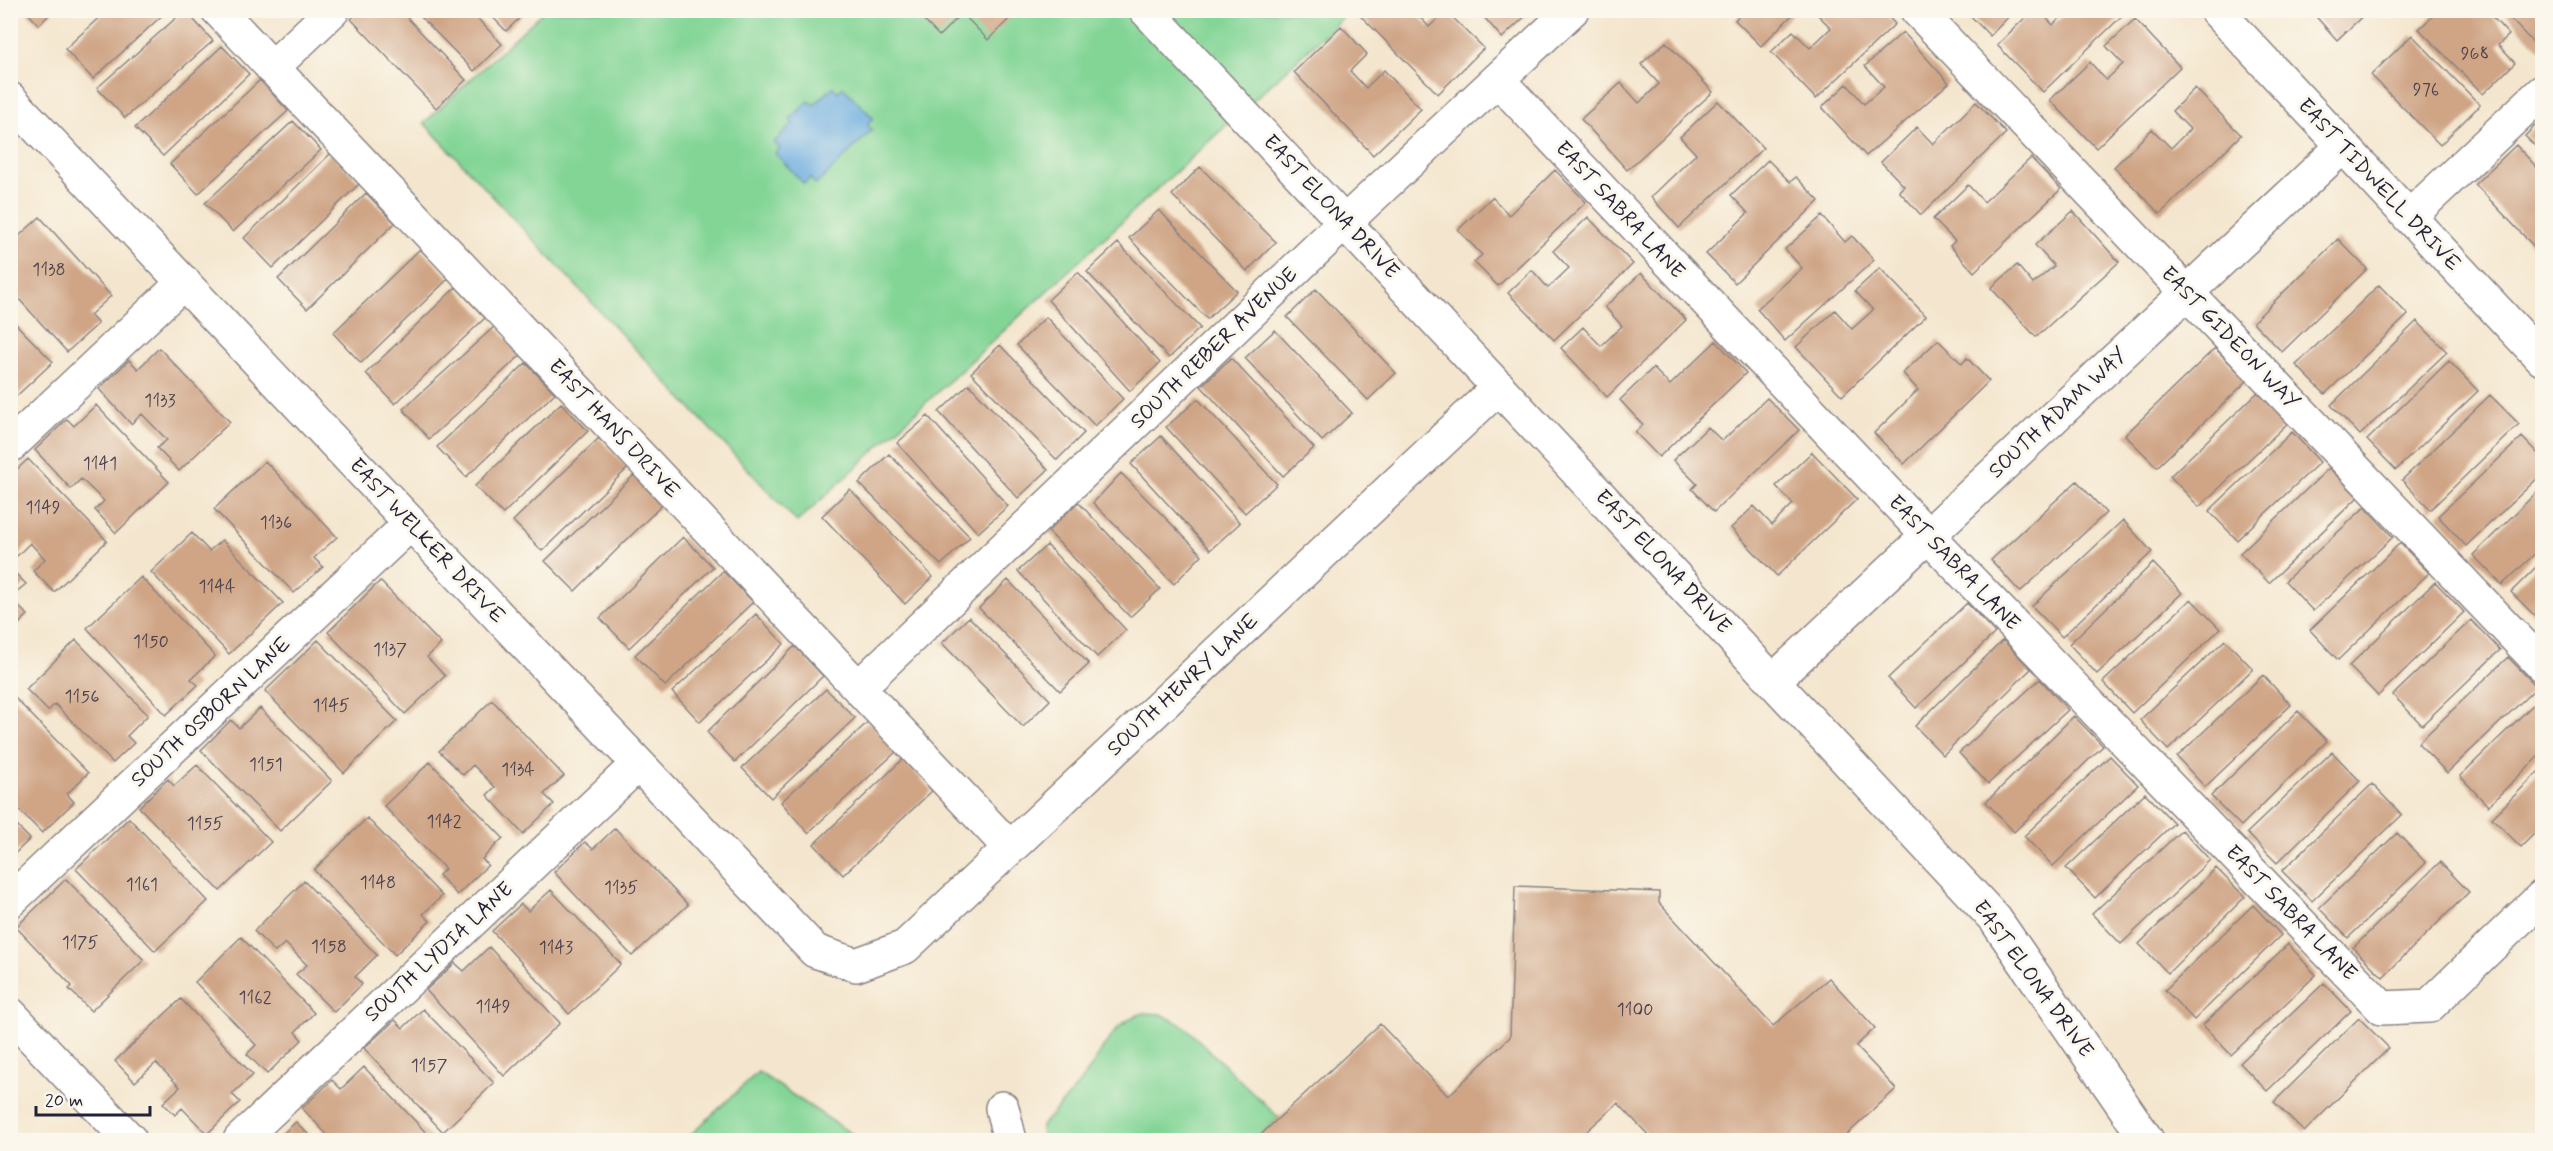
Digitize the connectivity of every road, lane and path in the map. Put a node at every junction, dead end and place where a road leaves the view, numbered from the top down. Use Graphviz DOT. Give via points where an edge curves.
graph roads {
  1 [pos="218,10"];
  2 [pos="333,10"];
  3 [pos="1146,10"];
  4 [pos="1572,10"];
  5 [pos="1917,10"];
  6 [pos="2216,10"];
  7 [pos="272,68"];
  8 [pos="1498,80"];
  9 [pos="2542,92"];
  10 [pos="10,99"];
  11 [pos="2343,146"];
  12 [pos="2409,217"];
  13 [pos="1346,221"];
  14 [pos="184,282"];
  15 [pos="2186,292"];
  16 [pos="2542,360"];
  17 [pos="1499,387"];
  18 [pos="10,446"];
  19 [pos="411,523"];
  20 [pos="1928,535"];
  21 [pos="2542,665"];
  22 [pos="1774,680"];
  23 [pos="859,687"];
  24 [pos="638,764"];
  25 [pos="1010,848"];
  26 [pos="2542,897"];
  27 [pos="10,902"];
  28 [pos="856,965"];
  29 [pos="10,1014"];
  30 [pos="1002,1108"];
  31 [pos="130,1140"];
  32 [pos="240,1140"];
  33 [pos="1010,1140"];
  34 [pos="2147,1140"];
  1 -- 7 [label="street, EAST HANS DRIVE"];
  2 -- 7 [label="street"];
  3 -- 13 [label="street, EAST ELONA DRIVE"];
  4 -- 8 [label="street, SOUTH REBER AVENUE"];
  5 -- 15 [label="street, EAST GIDEON WAY"];
  6 -- 11 [label="street, EAST TIDWELL DRIVE"];
  7 -- 23 [label="street, EAST HANS DRIVE"];
  8 -- 13 [label="street, SOUTH REBER AVENUE"];
  8 -- 20 [label="street, EAST SABRA LANE"];
  9 -- 12 [label="street"];
  10 -- 14 [label="street, EAST WELKER DRIVE"];
  11 -- 12 [label="street, EAST TIDWELL DRIVE"];
  11 -- 15 [label="street, SOUTH ADAM WAY"];
  12 -- 16 [label="street, EAST TIDWELL DRIVE"];
  13 -- 17 [label="street, EAST ELONA DRIVE"];
  13 -- 23 [label="street, SOUTH REBER AVENUE"];
  14 -- 18 [label="street"];
  14 -- 19 [label="street, EAST WELKER DRIVE"];
  15 -- 20 [label="street, SOUTH ADAM WAY"];
  15 -- 21 [label="street, EAST GIDEON WAY"];
  17 -- 22 [label="street, EAST ELONA DRIVE"];
  17 -- 25 [label="street, SOUTH HENRY LANE"];
  19 -- 24 [label="street, EAST WELKER DRIVE"];
  19 -- 27 [label="street, SOUTH OSBORN LANE"];
  20 -- 22 [label="street, SOUTH ADAM WAY"];
  20 -- 26 [label="street, EAST SABRA LANE" via="2382,1008 2429,1006"];
  22 -- 34 [label="street, EAST ELONA DRIVE" via="1995,920"];
  23 -- 25 [label="street, EAST HANS DRIVE"];
  24 -- 28 [label="street, EAST WELKER DRIVE" via="815,951"];
  24 -- 32 [label="street, SOUTH LYDIA LANE"];
  25 -- 28 [label="street, SOUTH HENRY LANE" via="905,947"];
  29 -- 31 [label="street"];
  30 -- 33 [label="street"];
}
